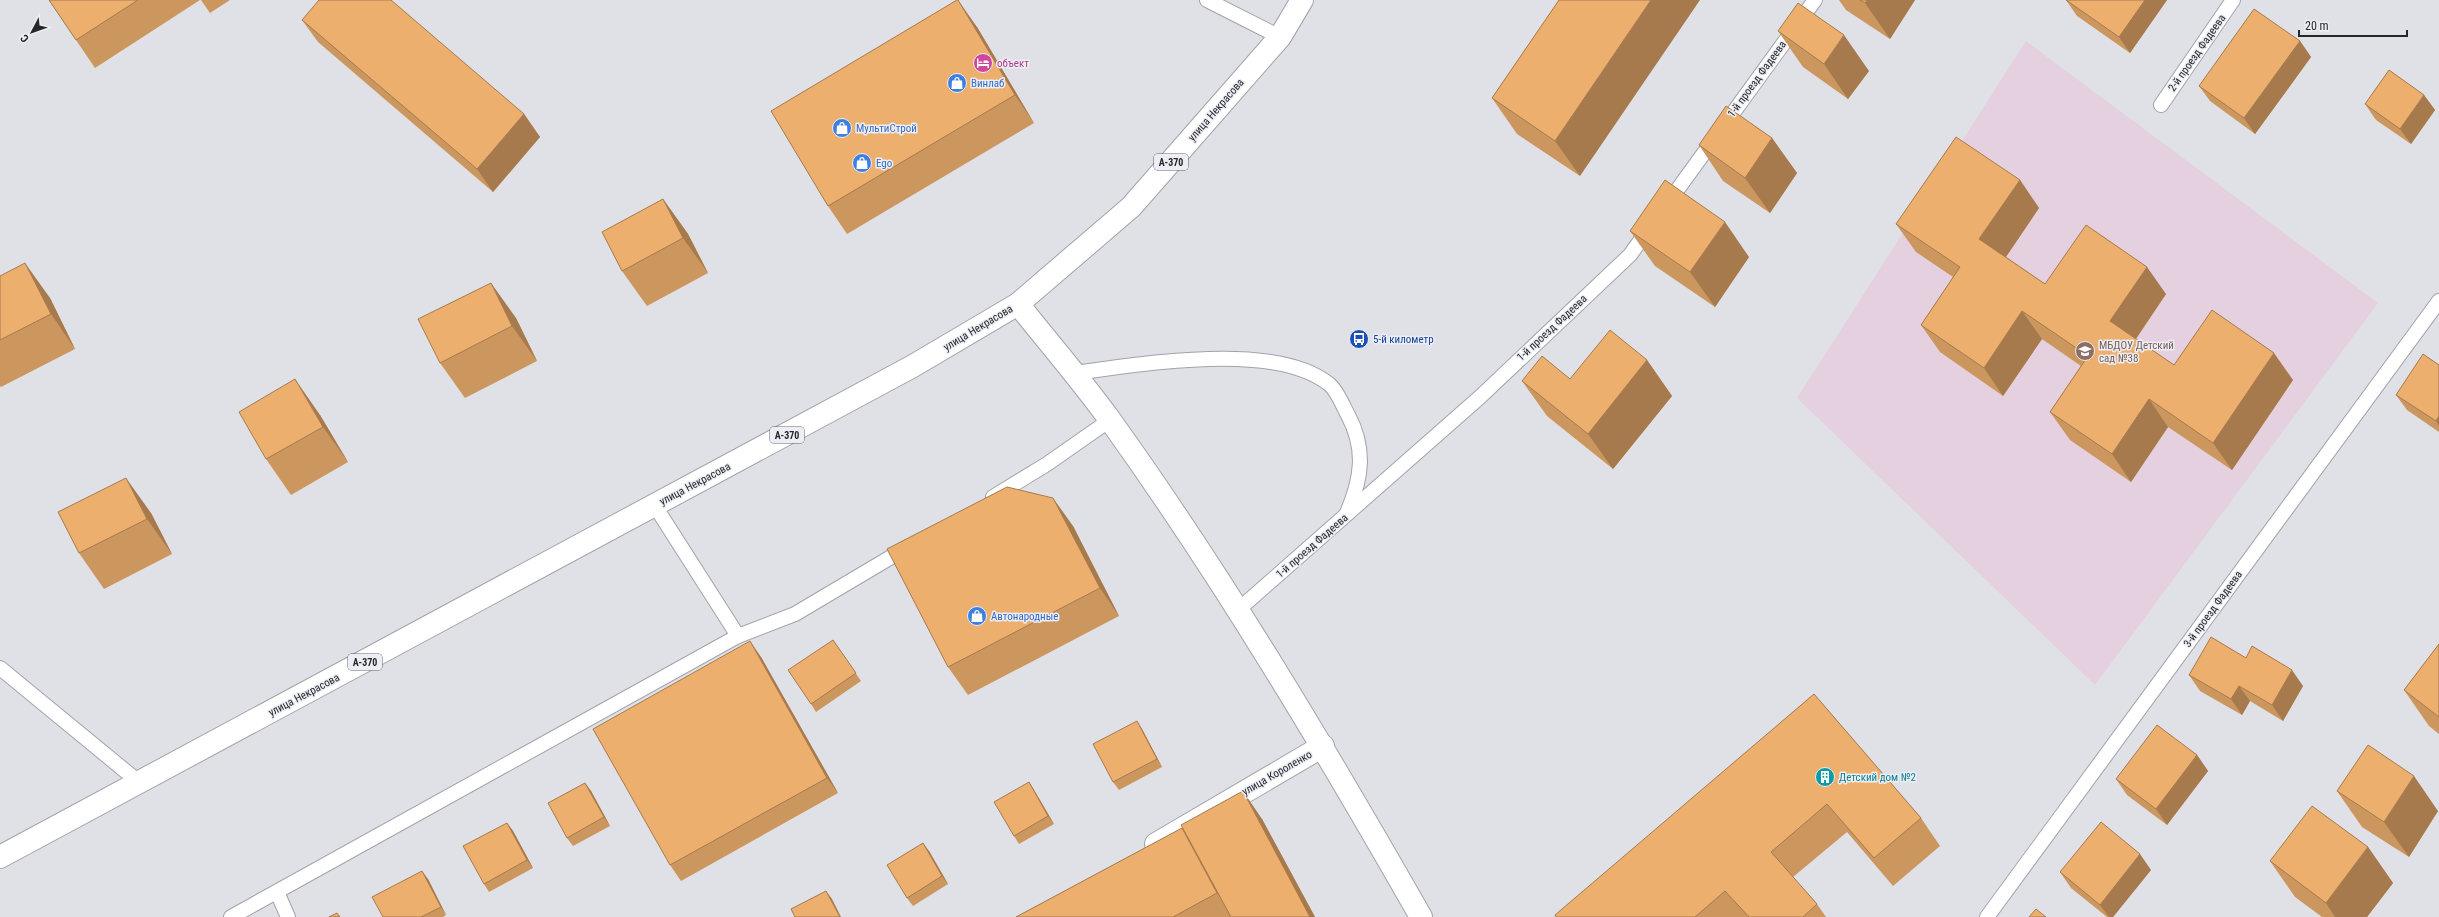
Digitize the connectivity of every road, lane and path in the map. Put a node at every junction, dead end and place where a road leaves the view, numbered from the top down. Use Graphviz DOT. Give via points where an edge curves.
graph roads {
  1 [pos="1207,0"];
  2 [pos="1302,0"];
  3 [pos="1815,0"];
  4 [pos="2233,0"];
  5 [pos="1280,37"];
  6 [pos="2161,105"];
  7 [pos="2439,301"];
  8 [pos="1018,304"];
  9 [pos="1073,373"];
  10 [pos="1110,420"];
  11 [pos="979,505"];
  12 [pos="655,506"];
  13 [pos="1345,517"];
  14 [pos="918,541"];
  15 [pos="1238,610"];
  16 [pos="738,636"];
  17 [pos="0,668"];
  18 [pos="1323,746"];
  19 [pos="140,783"];
  20 [pos="1139,853"];
  21 [pos="0,857"];
  22 [pos="277,892"];
  23 [pos="231,917"];
  24 [pos="288,917"];
  25 [pos="1421,917"];
  26 [pos="1987,917"];
  1 -- 5 [label="lane"];
  2 -- 5 [label="main road, улица Некрасова / А-370"];
  3 -- 13 [label="lane, 1-й проезд Фадеева" via="1630,255 1480,397"];
  4 -- 6 [label="lane, 2-й проезд Фадеева"];
  5 -- 8 [label="main road, улица Некрасова / А-370" via="1131,207"];
  7 -- 26 [label="lane, 3-й проезд Фадеева"];
  8 -- 9 [label="main road"];
  8 -- 12 [label="main road, улица Некрасова / А-370" via="913,366"];
  9 -- 10 [label="main road"];
  9 -- 13 [label="lane" via="1182,360 1238,360 1288,364 1311,373 1330,385 1356,431 1361,457 1353,499"];
  10 -- 11 [label="lane" via="1047,464"];
  10 -- 15 [label="main road"];
  12 -- 16 [label="lane"];
  12 -- 19 [label="main road, улица Некрасова / А-370"];
  13 -- 15 [label="lane, 1-й проезд Фадеева"];
  14 -- 16 [label="lane" via="795,614"];
  15 -- 18 [label="main road"];
  16 -- 22 [label="lane"];
  17 -- 19 [label="lane"];
  18 -- 20 [label="main road, улица Короленко"];
  18 -- 25 [label="main road"];
  19 -- 21 [label="main road, улица Некрасова / А-370"];
  22 -- 23 [label="lane"];
  22 -- 24 [label="lane"];
}
